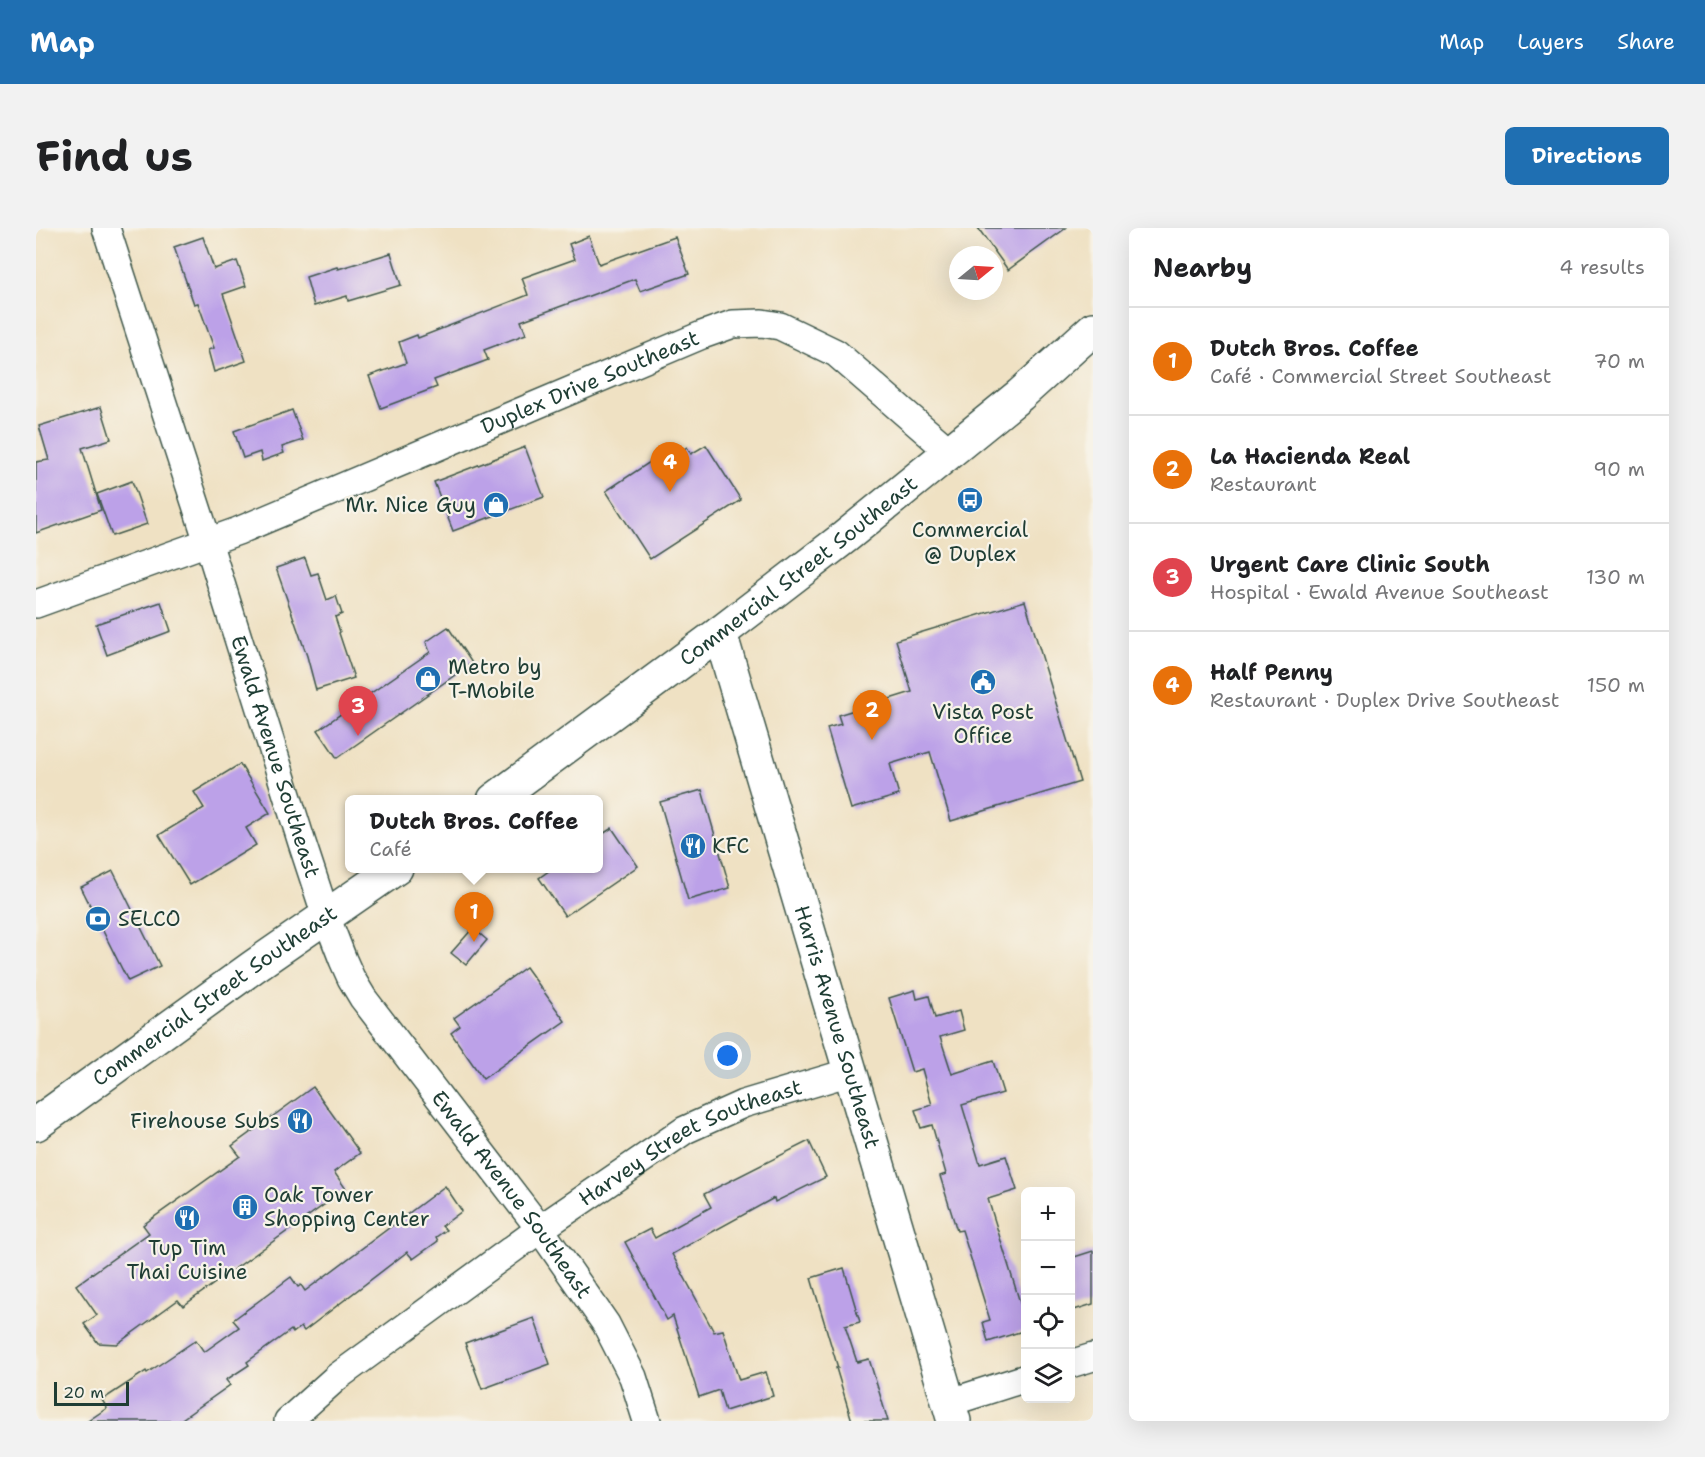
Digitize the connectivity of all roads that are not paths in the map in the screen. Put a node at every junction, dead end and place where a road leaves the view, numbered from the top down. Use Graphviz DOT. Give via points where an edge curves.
graph roads {
  1 [pos="106,228"];
  2 [pos="1093,329"];
  3 [pos="950,452"];
  4 [pos="208,542"];
  5 [pos="36,604"];
  6 [pos="720,633"];
  7 [pos="501,795"];
  8 [pos="389,873"];
  9 [pos="326,916"];
  10 [pos="850,1072"];
  11 [pos="36,1124"];
  12 [pos="540,1229"];
  13 [pos="1093,1357"];
  14 [pos="1075,1363"];
  15 [pos="1021,1380"];
  16 [pos="316,1411"];
  17 [pos="951,1412"];
  18 [pos="288,1421"];
  19 [pos="647,1421"];
  1 -- 4 [label="street, Ewald Avenue Southeast"];
  2 -- 3 [label="main road, Commercial Street Southeast"];
  3 -- 4 [label="street, Duplex Drive Southeast" via="836,353 780,326 733,324"];
  3 -- 6 [label="main road, Commercial Street Southeast"];
  4 -- 5 [label="street, Duplex Drive Southeast"];
  4 -- 9 [label="street, Ewald Avenue Southeast"];
  6 -- 7 [label="main road, Commercial Street Southeast"];
  6 -- 10 [label="main road, Harris Avenue Southeast"];
  8 -- 9 [label="main road, Commercial Street Southeast"];
  9 -- 11 [label="main road, Commercial Street Southeast"];
  9 -- 12 [label="street, Ewald Avenue Southeast" via="363,998"];
  10 -- 12 [label="street, Harvey Street Southeast" via="742,1104 685,1130"];
  10 -- 17 [label="main road, Harris Avenue Southeast"];
  12 -- 16 [label="street, Harvey Street Southeast" via="337,1377"];
  12 -- 19 [label="street, Ewald Avenue Southeast" via="620,1348"];
  13 -- 14 [label="street"];
  15 -- 17 [label="street"];
  16 -- 18 [label="street, Harvey Street Southeast"];
}
